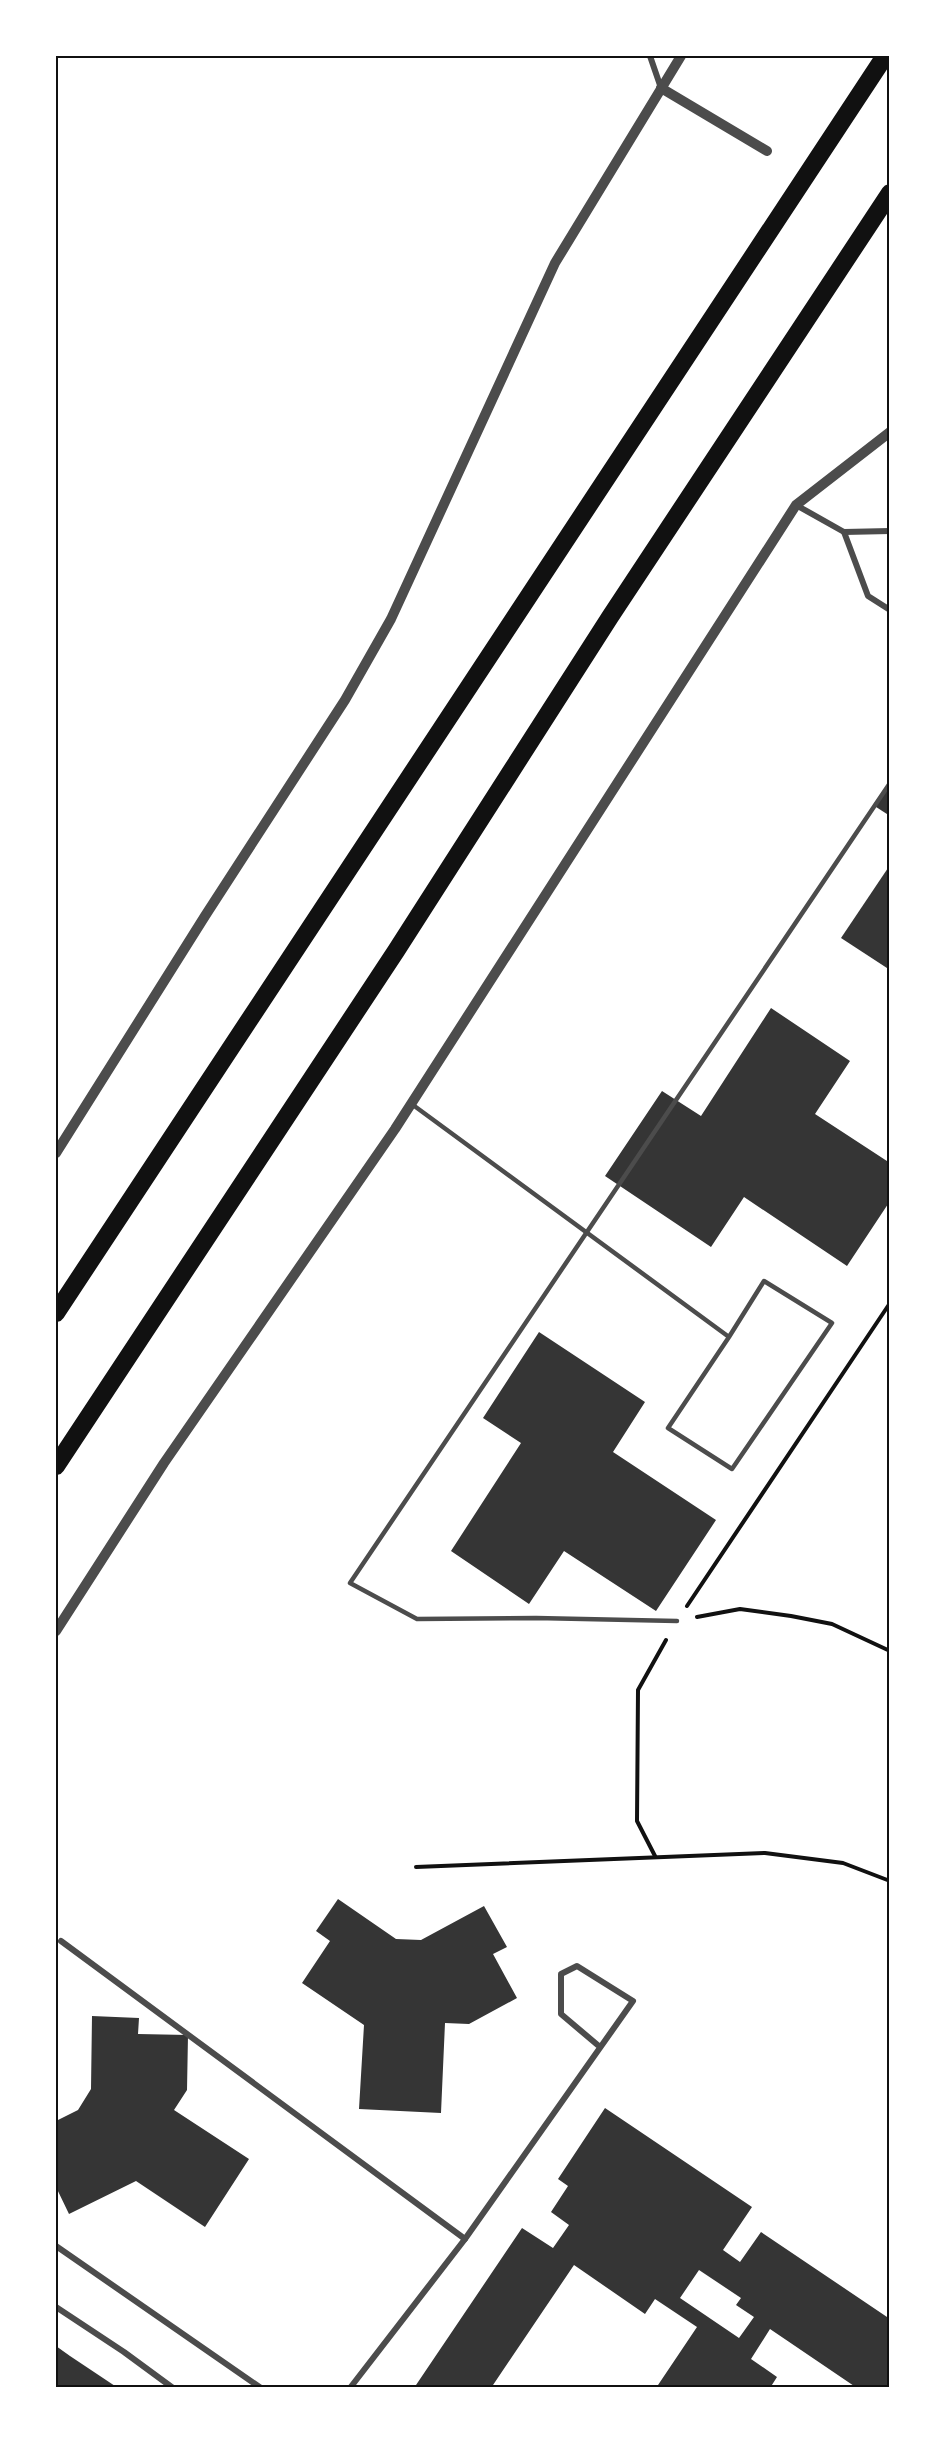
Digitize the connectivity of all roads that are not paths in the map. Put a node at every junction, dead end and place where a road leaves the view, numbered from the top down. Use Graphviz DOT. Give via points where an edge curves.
graph roads {
  1 [pos="650,56"];
  2 [pos="681,56"];
  3 [pos="885,56"];
  4 [pos="662,88"];
  5 [pos="767,151"];
  6 [pos="890,193"];
  7 [pos="890,432"];
  8 [pos="796,505"];
  9 [pos="890,531"];
  10 [pos="844,532"];
  11 [pos="890,610"];
  12 [pos="890,783"];
  13 [pos="410,1103"];
  14 [pos="56,1153"];
  15 [pos="587,1233"];
  16 [pos="56,1313"];
  17 [pos="729,1337"];
  18 [pos="56,1466"];
  19 [pos="677,1621"];
  20 [pos="56,1631"];
  21 [pos="61,1941"];
  22 [pos="600,2047"];
  23 [pos="465,2239"];
  24 [pos="56,2246"];
  25 [pos="56,2307"];
  26 [pos="173,2388"];
  27 [pos="261,2388"];
  28 [pos="350,2388"];
  1 -- 4 [label="street"];
  2 -- 4 [label="street"];
  3 -- 16 [label="highway"];
  4 -- 5 [label="street"];
  4 -- 14 [label="street" via="555,263 391,619 345,700"];
  6 -- 18 [label="highway"];
  7 -- 8 [label="street"];
  8 -- 10 [label="street"];
  8 -- 13 [label="street"];
  9 -- 10 [label="street"];
  10 -- 11 [label="street" via="868,596"];
  12 -- 15 [label="lane"];
  13 -- 15 [label="lane"];
  13 -- 20 [label="street" via="164,1463"];
  15 -- 17 [label="lane"];
  15 -- 19 [label="lane" via="350,1583 417,1619"];
  17 -- 17 [label="lane" via="668,1428 732,1469 832,1323 764,1281"];
  21 -- 23 [label="street"];
  22 -- 22 [label="street" via="633,2001 577,1966 561,1974 561,2014"];
  22 -- 23 [label="street"];
  23 -- 28 [label="street"];
  24 -- 27 [label="street"];
  25 -- 26 [label="street"];
}
